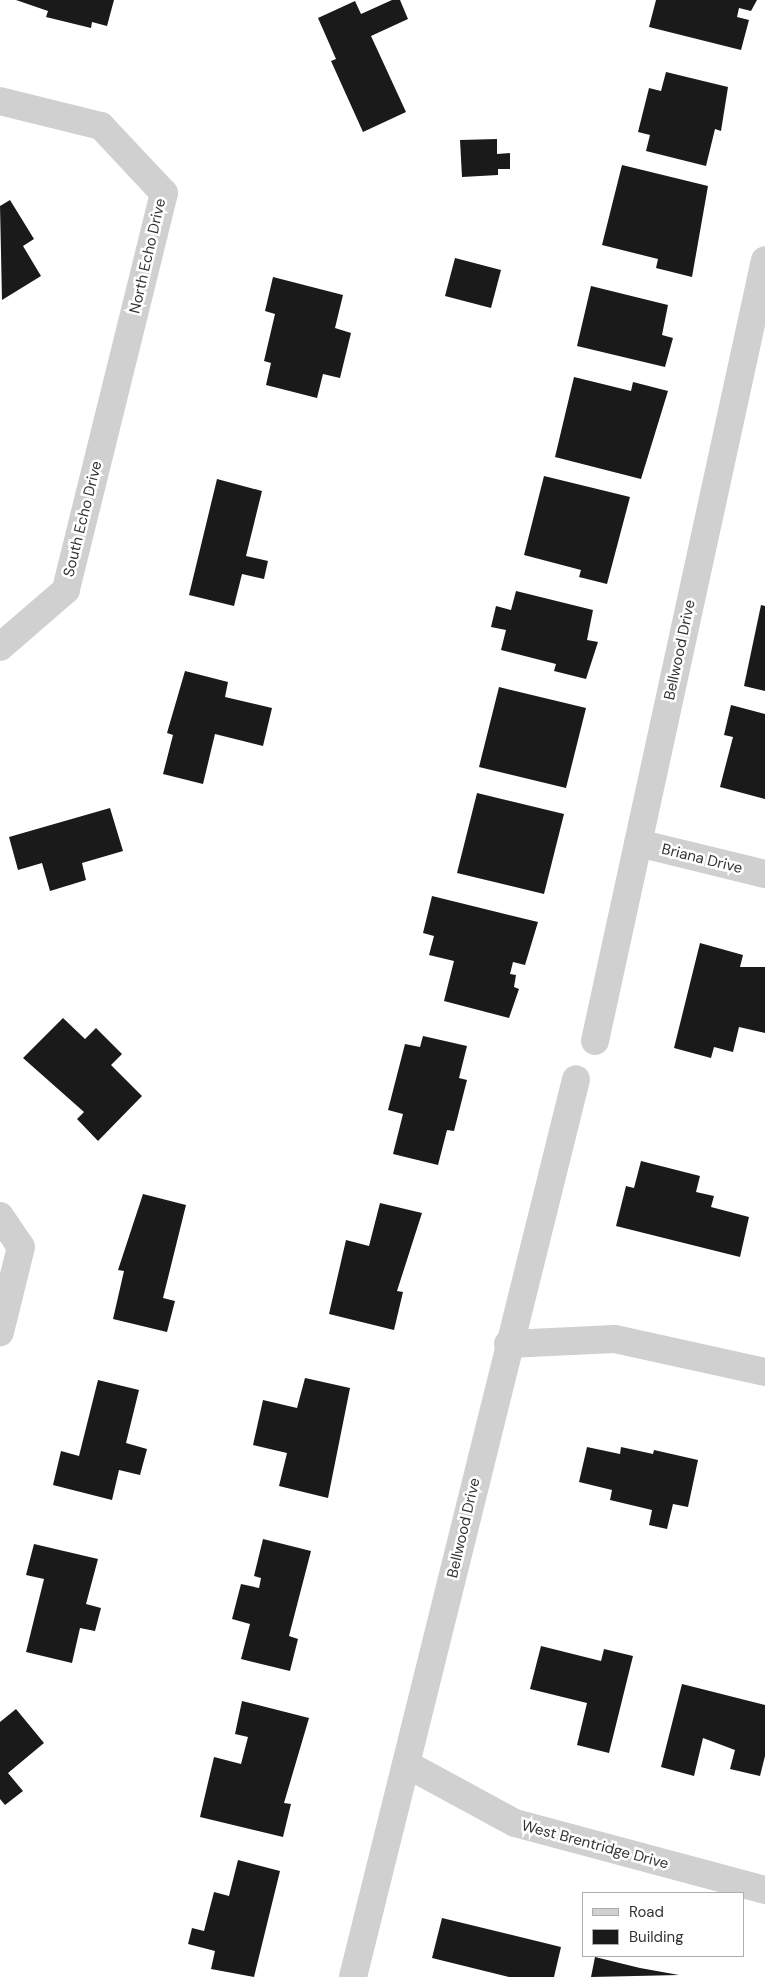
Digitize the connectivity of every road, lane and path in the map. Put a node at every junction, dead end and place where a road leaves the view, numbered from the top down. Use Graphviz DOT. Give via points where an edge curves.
graph roads {
  1 [pos="0,101"];
  2 [pos="765,260"];
  3 [pos="115,392"];
  4 [pos="0,647"];
  5 [pos="638,843"];
  6 [pos="765,874"];
  7 [pos="595,1041"];
  8 [pos="576,1079"];
  9 [pos="0,1216"];
  10 [pos="0,1332"];
  11 [pos="508,1344"];
  12 [pos="765,1372"];
  13 [pos="408,1765"];
  14 [pos="765,1890"];
  15 [pos="354,1977"];
  1 -- 3 [label="street, North Echo Drive" via="101,126 164,192"];
  2 -- 5 [label="street, Bellwood Drive"];
  3 -- 4 [label="street, South Echo Drive" via="66,590"];
  5 -- 6 [label="street, Briana Drive"];
  5 -- 7 [label="street, Bellwood Drive"];
  8 -- 11 [label="street, Bellwood Drive"];
  9 -- 10 [label="street" via="21,1247"];
  11 -- 12 [label="street" via="615,1339 651,1343"];
  11 -- 13 [label="street, Bellwood Drive"];
  13 -- 14 [label="street, West Brentridge Drive" via="515,1823"];
  13 -- 15 [label="street, Bellwood Drive"];
}
